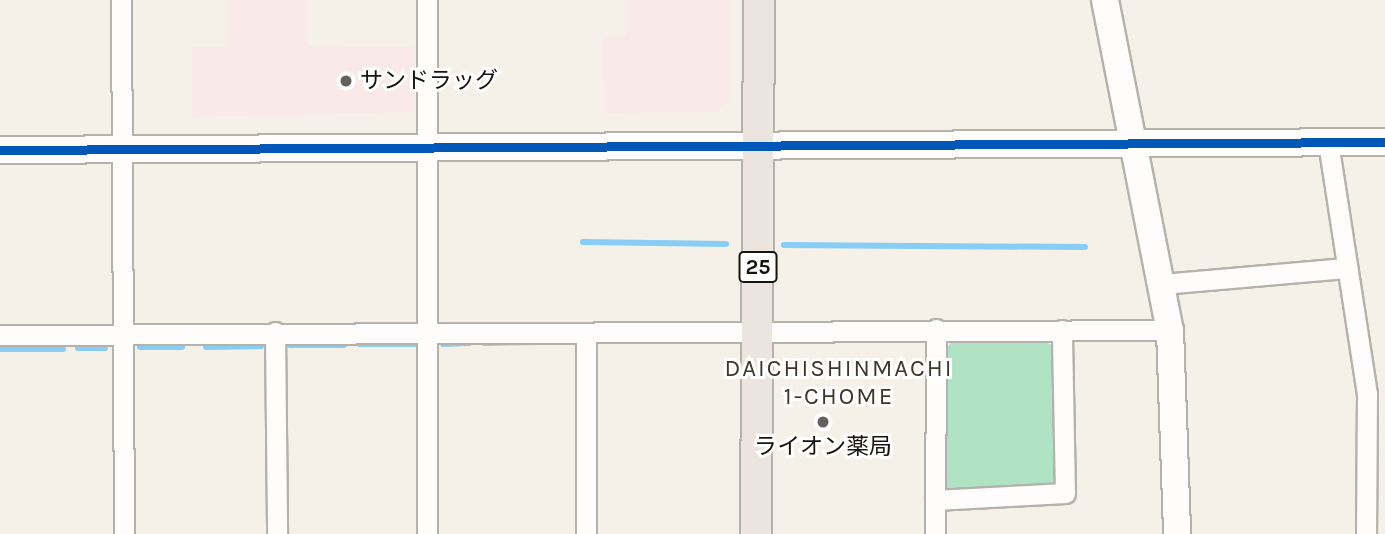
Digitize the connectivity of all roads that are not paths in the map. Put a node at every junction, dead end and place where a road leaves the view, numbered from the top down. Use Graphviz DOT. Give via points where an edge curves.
graph roads {
  1 [pos="121,0"];
  2 [pos="427,0"];
  3 [pos="759,0"];
  4 [pos="1105,0"];
  5 [pos="1328,142"];
  6 [pos="1385,142"];
  7 [pos="1135,143"];
  8 [pos="426,144"];
  9 [pos="759,144"];
  10 [pos="121,147"];
  11 [pos="0,149"];
  12 [pos="1347,268"];
  13 [pos="1163,284"];
  14 [pos="757,328"];
  15 [pos="936,329"];
  16 [pos="428,330"];
  17 [pos="1062,330"];
  18 [pos="1170,330"];
  19 [pos="275,332"];
  20 [pos="122,333"];
  21 [pos="586,333"];
  22 [pos="0,335"];
  23 [pos="935,500"];
  24 [pos="124,534"];
  25 [pos="277,534"];
  26 [pos="427,534"];
  27 [pos="586,534"];
  28 [pos="756,534"];
  29 [pos="934,534"];
  30 [pos="1177,534"];
  31 [pos="1366,534"];
  1 -- 10 [label="street"];
  2 -- 8 [label="street"];
  3 -- 9 [label="main road, 25"];
  4 -- 7 [label="street"];
  5 -- 6 [label="street"];
  5 -- 7 [label="street"];
  5 -- 12 [label="street"];
  7 -- 9 [label="street"];
  7 -- 13 [label="street"];
  8 -- 9 [label="street"];
  8 -- 10 [label="street"];
  8 -- 16 [label="street"];
  9 -- 14 [label="main road, 25"];
  10 -- 11 [label="street"];
  10 -- 20 [label="street"];
  12 -- 13 [label="street"];
  12 -- 31 [label="street" via="1367,394"];
  13 -- 18 [label="street"];
  14 -- 15 [label="street"];
  14 -- 21 [label="street"];
  14 -- 28 [label="main road, 25"];
  15 -- 17 [label="street"];
  15 -- 23 [label="street"];
  16 -- 19 [label="street"];
  16 -- 21 [label="street"];
  16 -- 26 [label="street"];
  17 -- 18 [label="street"];
  17 -- 23 [label="street" via="1066,493"];
  18 -- 30 [label="street"];
  19 -- 20 [label="street"];
  19 -- 25 [label="street"];
  20 -- 22 [label="street"];
  20 -- 24 [label="street"];
  21 -- 27 [label="street"];
  23 -- 29 [label="street"];
}
